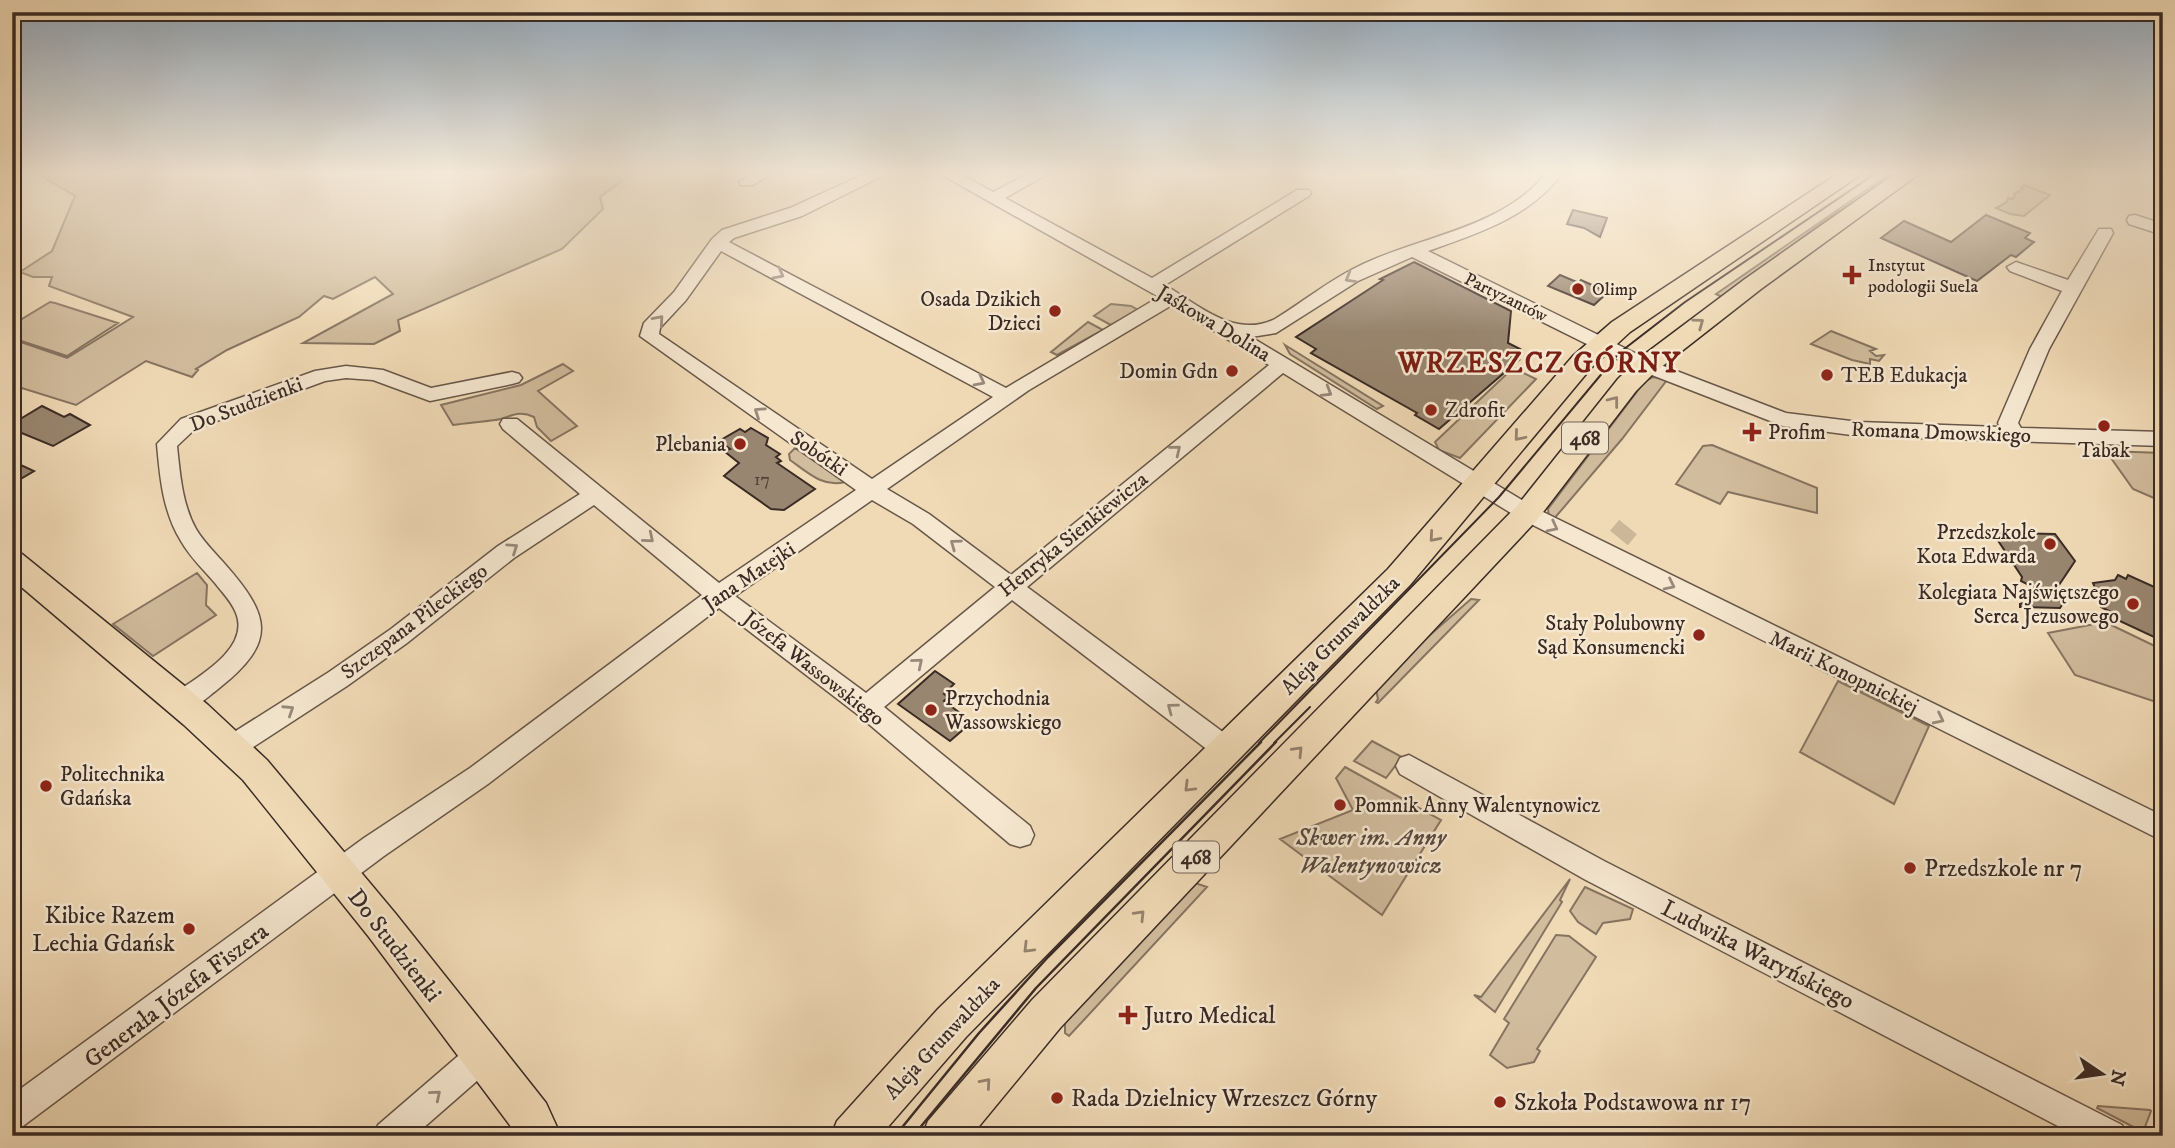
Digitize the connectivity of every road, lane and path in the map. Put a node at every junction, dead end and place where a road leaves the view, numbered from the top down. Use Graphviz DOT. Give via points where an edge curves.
graph roads {
  1 [pos="757,225"];
  2 [pos="1042,225"];
  3 [pos="1251,225"];
  4 [pos="1480,225"];
  5 [pos="1775,225"];
  6 [pos="1837,225"];
  7 [pos="2105,233"];
  8 [pos="718,243"];
  9 [pos="1412,250"];
  10 [pos="2016,267"];
  11 [pos="1152,285"];
  12 [pos="2072,288"];
  13 [pos="1172,297"];
  14 [pos="1224,329"];
  15 [pos="1267,330"];
  16 [pos="1601,344"];
  17 [pos="1275,360"];
  18 [pos="1646,366"];
  19 [pos="512,378"];
  20 [pos="1007,396"];
  21 [pos="510,424"];
  22 [pos="2014,434"];
  23 [pos="2163,439"];
  24 [pos="1479,486"];
  25 [pos="872,490"];
  26 [pos="596,494"];
  27 [pos="1527,513"];
  28 [pos="12,562"];
  29 [pos="1010,586"];
  30 [pos="719,596"];
  31 [pos="181,702"];
  32 [pos="866,707"];
  33 [pos="232,747"];
  34 [pos="1226,749"];
  35 [pos="1409,766"];
  36 [pos="2163,829"];
  37 [pos="1020,835"];
  38 [pos="338,873"];
  39 [pos="483,1055"];
  40 [pos="12,1115"];
  41 [pos="389,1136"];
  42 [pos="540,1136"];
  43 [pos="852,1136"];
  44 [pos="943,1136"];
  45 [pos="2111,1136"];
  1 -- 8 [label="street, Sobótki" via="728,234"];
  2 -- 11 [label="street, Jaśkowa Dolina"];
  3 -- 11 [label="street"];
  4 -- 9 [label="street"];
  5 -- 16 [label="main road, Aleja Grunwaldzka / 468"];
  18 -- 6 [label="main road, 468, one-way"];
  7 -- 12 [label="street"];
  8 -- 20 [label="street, one-way"];
  25 -- 8 [label="street, Sobótki, one-way" via="649,336 651,327 681,296"];
  9 -- 15 [label="street, one-way" via="1363,270"];
  9 -- 16 [label="street, Partyzantów"];
  10 -- 12 [label="street"];
  11 -- 13 [label="street, Jaśkowa Dolina"];
  12 -- 22 [label="street" via="2010,418"];
  13 -- 14 [label="street, Jaśkowa Dolina"];
  13 -- 20 [label="street, Jana Matejki"];
  14 -- 15 [label="street"];
  14 -- 17 [label="street, Jaśkowa Dolina"];
  15 -- 17 [label="street"];
  16 -- 18 [label="street, Partyzantów"];
  16 -- 24 [label="main road, Aleja Grunwaldzka / 468, one-way"];
  17 -- 24 [label="street, Jaśkowa Dolina, one-way"];
  29 -- 17 [label="street, Henryka Sienkiewicza, one-way"];
  18 -- 22 [label="street, Romana Dmowskiego" via="1799,422 1851,429"];
  27 -- 18 [label="main road, 468, one-way"];
  19 -- 31 [label="street, Do Studzienki" via="430,395 376,374 322,375 181,428 167,444 181,520 189,537 246,609 252,626 244,649"];
  20 -- 25 [label="street, Jana Matejki"];
  21 -- 26 [label="street, Józefa Wassowskiego"];
  22 -- 23 [label="street, Romana Dmowskiego"];
  24 -- 27 [label="street, Jaśkowa Dolina"];
  24 -- 34 [label="main road, Aleja Grunwaldzka / 468, one-way" via="1399,577"];
  29 -- 25 [label="street, Sobótki, one-way" via="921,519"];
  25 -- 30 [label="street, Jana Matejki"];
  26 -- 30 [label="street, Józefa Wassowskiego, one-way"];
  33 -- 26 [label="street, Szczepana Pileckiego, one-way" via="338,679 506,552"];
  27 -- 36 [label="street, Marii Konopnickiej, one-way"];
  44 -- 27 [label="main road, 468, one-way" via="1046,1014"];
  28 -- 31 [label="main road, Do Studzienki"];
  32 -- 29 [label="street, Henryka Sienkiewicza, one-way"];
  34 -- 29 [label="street, Sobótki, one-way"];
  30 -- 32 [label="street, Józefa Wassowskiego"];
  30 -- 38 [label="street, Jana Matejki" via="479,776"];
  31 -- 33 [label="main road, Do Studzienki"];
  32 -- 37 [label="street, Józefa Wassowskiego"];
  33 -- 38 [label="main road, Do Studzienki"];
  34 -- 43 [label="main road, Aleja Grunwaldzka / 468, one-way" via="952,1023"];
  35 -- 45 [label="street, Ludwika Waryńskiego" via="1594,870"];
  38 -- 39 [label="main road, Do Studzienki"];
  38 -- 40 [label="street, Generała Józefa Fiszera"];
  41 -- 39 [label="street, one-way"];
  39 -- 42 [label="main road, Do Studzienki"];
}
